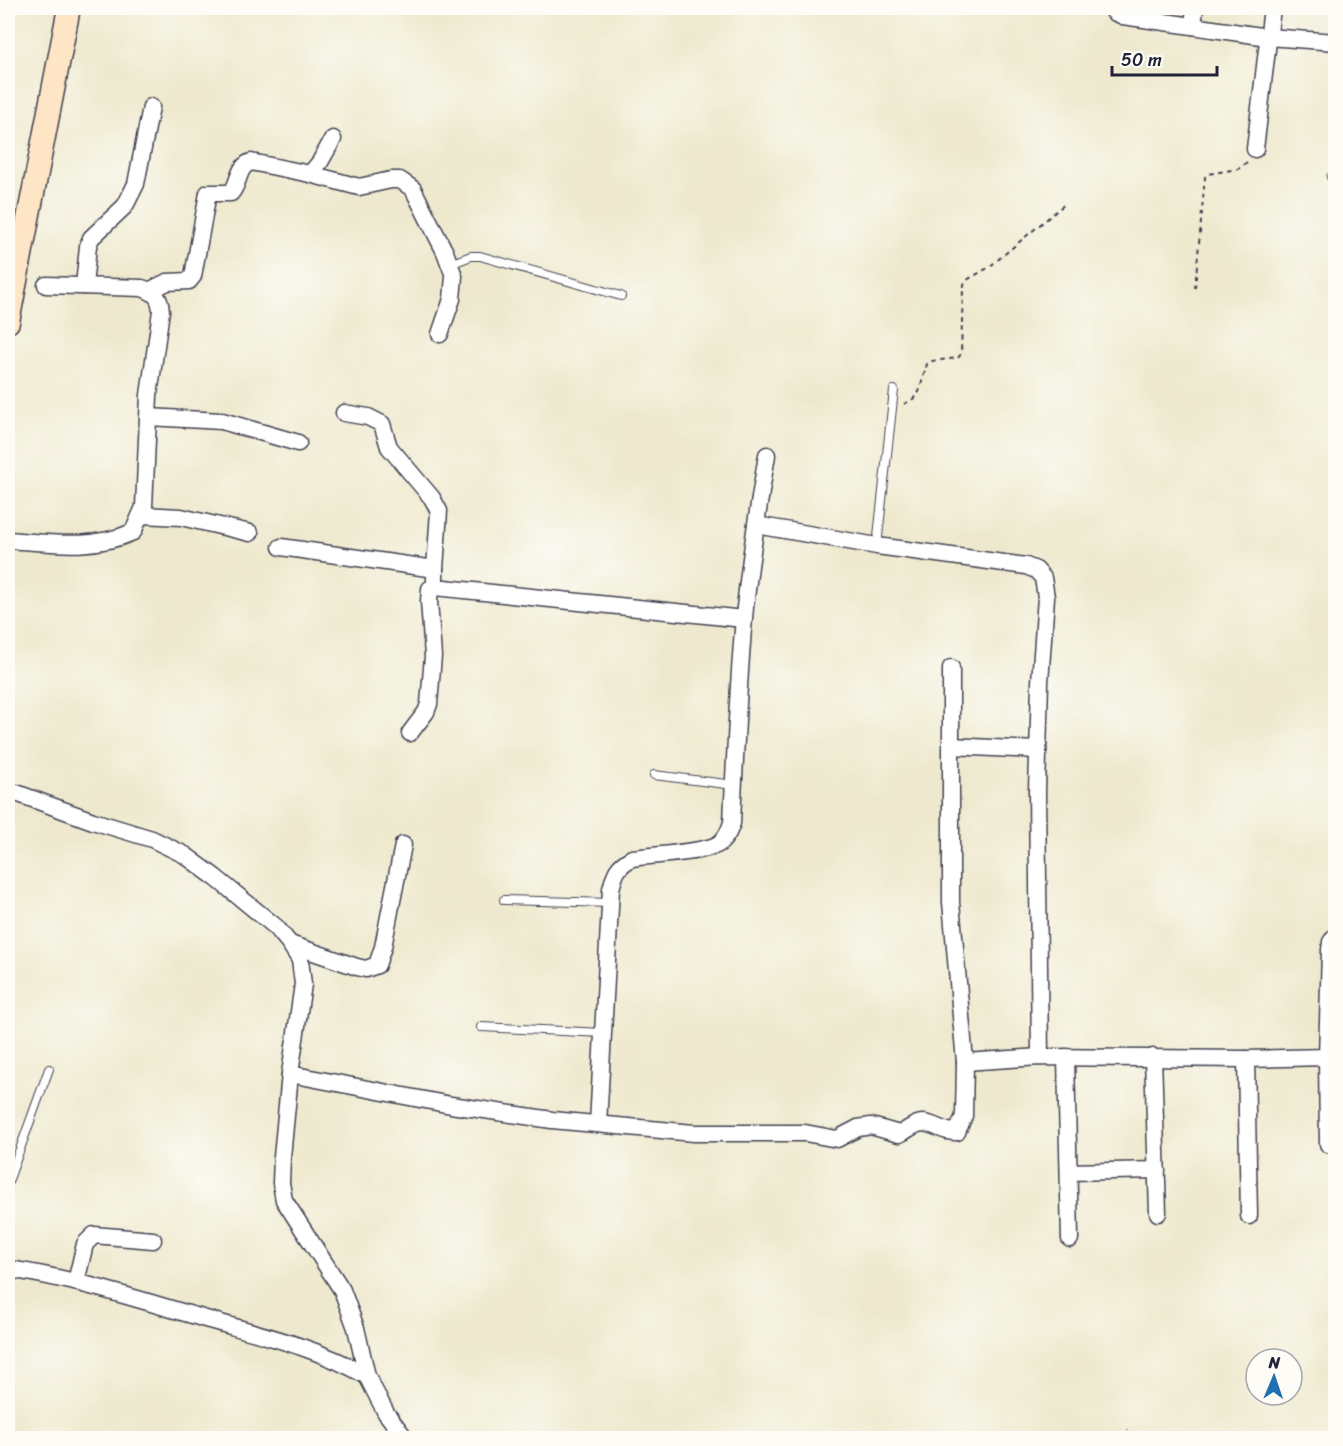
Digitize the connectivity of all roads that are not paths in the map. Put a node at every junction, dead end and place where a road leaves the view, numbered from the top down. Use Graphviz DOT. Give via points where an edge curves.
graph roads {
  1 [pos="69,8"];
  2 [pos="1112,8"];
  3 [pos="1194,8"];
  4 [pos="1272,8"];
  5 [pos="1193,26"];
  6 [pos="1268,37"];
  7 [pos="1335,42"];
  8 [pos="151,107"];
  9 [pos="333,139"];
  10 [pos="1255,149"];
  11 [pos="310,174"];
  12 [pos="450,264"];
  13 [pos="46,285"];
  14 [pos="84,286"];
  15 [pos="149,291"];
  16 [pos="621,296"];
  17 [pos="8,322"];
  18 [pos="440,334"];
  19 [pos="894,390"];
  20 [pos="344,413"];
  21 [pos="148,417"];
  22 [pos="298,442"];
  23 [pos="766,455"];
  24 [pos="142,515"];
  25 [pos="756,525"];
  26 [pos="250,534"];
  27 [pos="8,540"];
  28 [pos="877,546"];
  29 [pos="281,547"];
  30 [pos="435,569"];
  31 [pos="435,587"];
  32 [pos="744,619"];
  33 [pos="951,668"];
  34 [pos="410,733"];
  35 [pos="951,746"];
  36 [pos="1038,750"];
  37 [pos="654,776"];
  38 [pos="734,785"];
  39 [pos="8,790"];
  40 [pos="403,845"];
  41 [pos="504,900"];
  42 [pos="611,903"];
  43 [pos="1335,935"];
  44 [pos="290,944"];
  45 [pos="481,1027"];
  46 [pos="603,1033"];
  47 [pos="1040,1057"];
  48 [pos="1066,1057"];
  49 [pos="1153,1057"];
  50 [pos="1327,1057"];
  51 [pos="1246,1059"];
  52 [pos="964,1062"];
  53 [pos="49,1069"];
  54 [pos="290,1074"];
  55 [pos="598,1124"];
  56 [pos="1328,1144"];
  57 [pos="1157,1170"];
  58 [pos="1069,1172"];
  59 [pos="8,1182"];
  60 [pos="1158,1213"];
  61 [pos="1249,1216"];
  62 [pos="1070,1239"];
  63 [pos="153,1240"];
  64 [pos="8,1269"];
  65 [pos="76,1282"];
  66 [pos="367,1376"];
  67 [pos="405,1438"];
  1 -- 17 [label="street"];
  2 -- 5 [label="street" via="1124,16"];
  3 -- 5 [label="street"];
  4 -- 6 [label="street"];
  5 -- 6 [label="street"];
  6 -- 7 [label="street"];
  6 -- 10 [label="street"];
  8 -- 14 [label="street" via="134,190 124,206 91,238"];
  9 -- 11 [label="street"];
  11 -- 12 [label="street" via="359,187 391,180 407,184"];
  11 -- 15 [label="street" via="246,163 231,193 212,192 206,197 193,276 189,281 167,282"];
  12 -- 16 [label="lane" via="480,256"];
  12 -- 18 [label="street" via="454,290"];
  13 -- 14 [label="street"];
  14 -- 15 [label="street"];
  15 -- 21 [label="street" via="156,294 161,311"];
  19 -- 28 [label="lane"];
  20 -- 30 [label="street" via="382,424 389,447 432,498 439,511"];
  21 -- 22 [label="street" via="222,421"];
  21 -- 24 [label="street"];
  23 -- 25 [label="street"];
  24 -- 26 [label="street" via="182,517"];
  24 -- 27 [label="street" via="133,532 107,542"];
  25 -- 28 [label="street"];
  25 -- 32 [label="street"];
  28 -- 36 [label="street" via="1036,570 1046,597"];
  29 -- 30 [label="street"];
  30 -- 31 [label="street"];
  31 -- 32 [label="street"];
  31 -- 34 [label="street" via="430,589 429,601 433,656 429,704"];
  32 -- 38 [label="street"];
  33 -- 35 [label="street"];
  35 -- 36 [label="street"];
  35 -- 52 [label="street" via="951,902"];
  36 -- 47 [label="street"];
  37 -- 38 [label="lane"];
  38 -- 42 [label="street" via="732,823 719,844 621,863"];
  39 -- 44 [label="street" via="152,839 185,855 276,927"];
  40 -- 44 [label="street" via="377,966 357,967"];
  41 -- 42 [label="lane"];
  42 -- 46 [label="street"];
  43 -- 50 [label="street" via="1330,950"];
  44 -- 54 [label="street" via="300,960 303,984"];
  45 -- 46 [label="lane"];
  46 -- 55 [label="street"];
  47 -- 48 [label="street"];
  47 -- 52 [label="street"];
  48 -- 49 [label="street"];
  48 -- 58 [label="street"];
  49 -- 51 [label="street"];
  49 -- 57 [label="street"];
  50 -- 51 [label="street"];
  50 -- 56 [label="street"];
  51 -- 61 [label="street"];
  52 -- 55 [label="street" via="964,1116 957,1132 947,1133 921,1123 899,1134 866,1126 837,1139 805,1133 694,1133"];
  53 -- 59 [label="lane"];
  54 -- 55 [label="street" via="451,1105"];
  54 -- 66 [label="street" via="281,1171 284,1200 342,1290"];
  57 -- 58 [label="street"];
  57 -- 60 [label="street"];
  58 -- 62 [label="street"];
  63 -- 65 [label="street" via="94,1235 85,1244"];
  64 -- 65 [label="street"];
  65 -- 66 [label="street" via="293,1343"];
  66 -- 67 [label="street" via="378,1400"];
}
